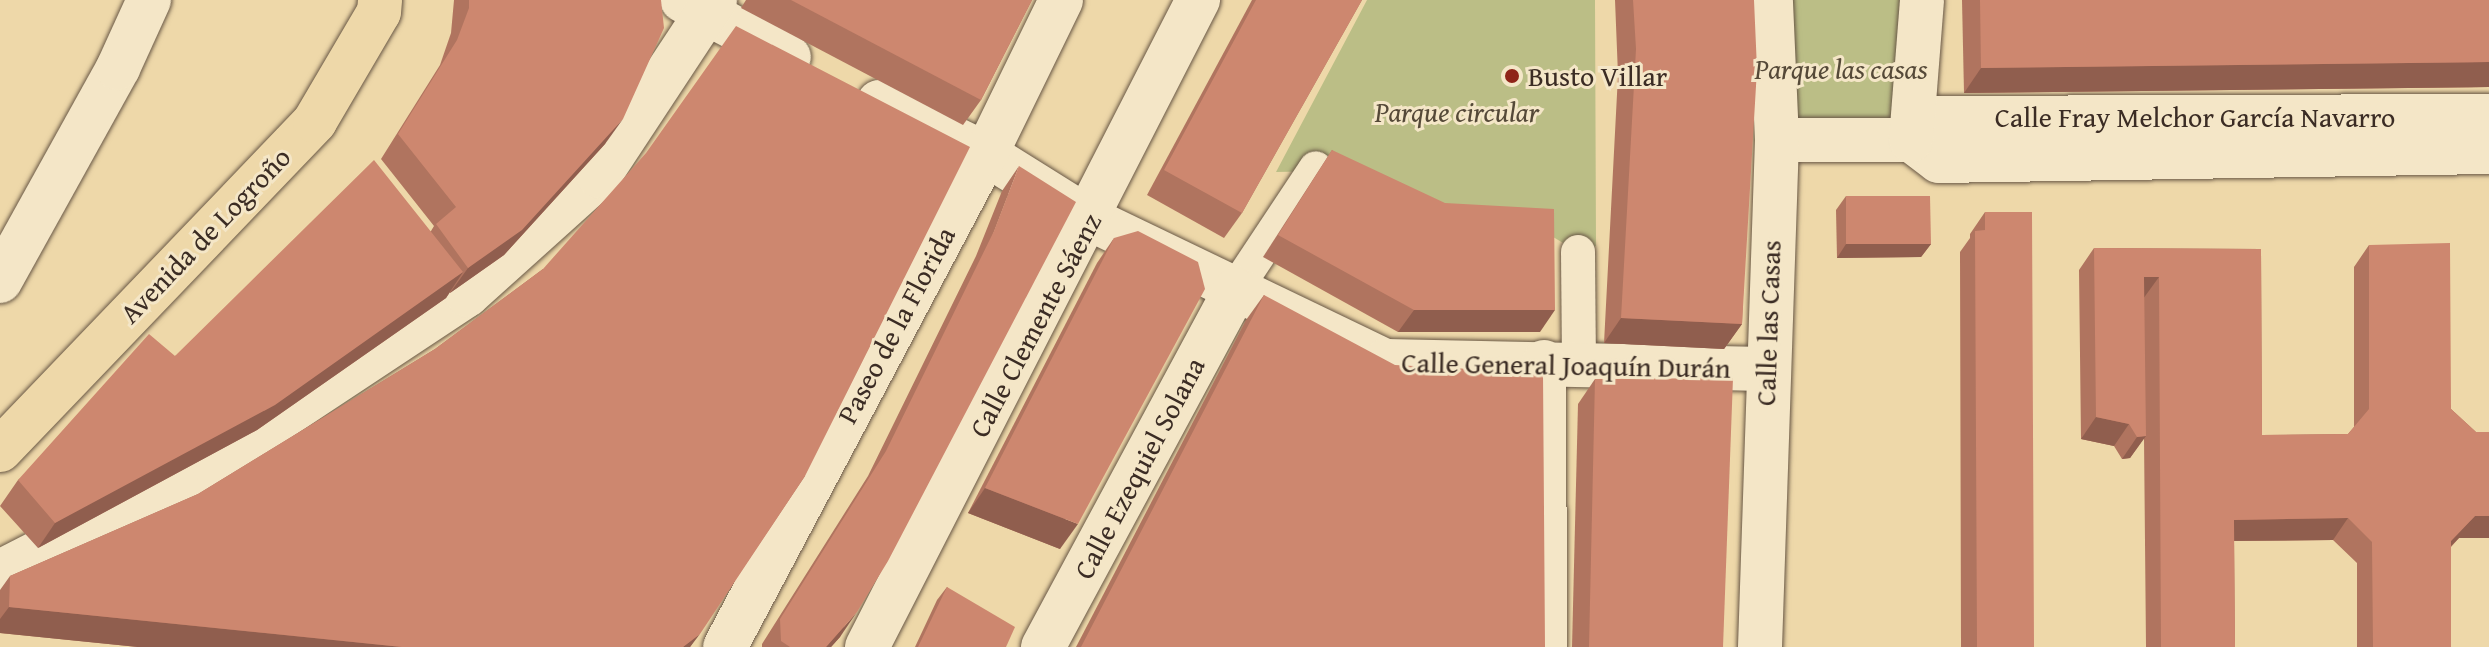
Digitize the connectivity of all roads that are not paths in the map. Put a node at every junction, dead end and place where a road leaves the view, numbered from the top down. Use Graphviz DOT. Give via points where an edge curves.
graph roads {
  1 [pos="149,0"];
  2 [pos="380,0"];
  3 [pos="1061,0"];
  4 [pos="1198,0"];
  5 [pos="1771,0"];
  6 [pos="1922,0"];
  7 [pos="701,5"];
  8 [pos="2489,116"];
  9 [pos="1777,140"];
  10 [pos="1911,140"];
  11 [pos="2489,152"];
  12 [pos="986,154"];
  13 [pos="1316,168"];
  14 [pos="1090,219"];
  15 [pos="1578,252"];
  16 [pos="0,281"];
  17 [pos="1235,290"];
  18 [pos="1561,363"];
  19 [pos="1766,369"];
  20 [pos="0,450"];
  21 [pos="0,572"];
  22 [pos="725,647"];
  23 [pos="867,647"];
  24 [pos="1043,647"];
  25 [pos="1545,647"];
  26 [pos="1760,647"];
  1 -- 16 [label="street" via="118,68"];
  2 -- 20 [label="main road, Avenida de Logroño" via="379,12 315,121"];
  3 -- 12 [label="street, Paseo de la Florida"];
  4 -- 14 [label="street, Calle Clemente Sáenz"];
  5 -- 9 [label="street, Calle las Casas"];
  6 -- 10 [label="street"];
  7 -- 12 [label="street, Calle General Joaquín Durán" via="829,77"];
  7 -- 21 [label="street" via="599,176 467,295 213,463"];
  8 -- 10 [label="street, Calle Fray Melchor García Navarro" via="1933,118"];
  9 -- 10 [label="street"];
  9 -- 19 [label="street, Calle las Casas"];
  10 -- 11 [label="street, Calle Fray Melchor García Navarro" via="1939,161"];
  12 -- 14 [label="street, Calle General Joaquín Durán"];
  12 -- 22 [label="street, Paseo de la Florida"];
  13 -- 17 [label="street"];
  14 -- 17 [label="street, Calle General Joaquín Durán"];
  14 -- 23 [label="street, Calle Clemente Sáenz"];
  15 -- 18 [label="street"];
  17 -- 18 [label="street, Calle General Joaquín Durán" via="1385,361"];
  17 -- 24 [label="street, Calle Ezequiel Solana"];
  18 -- 19 [label="street, Calle General Joaquín Durán"];
  18 -- 25 [label="street"];
  19 -- 26 [label="street, Calle las Casas"];
}
